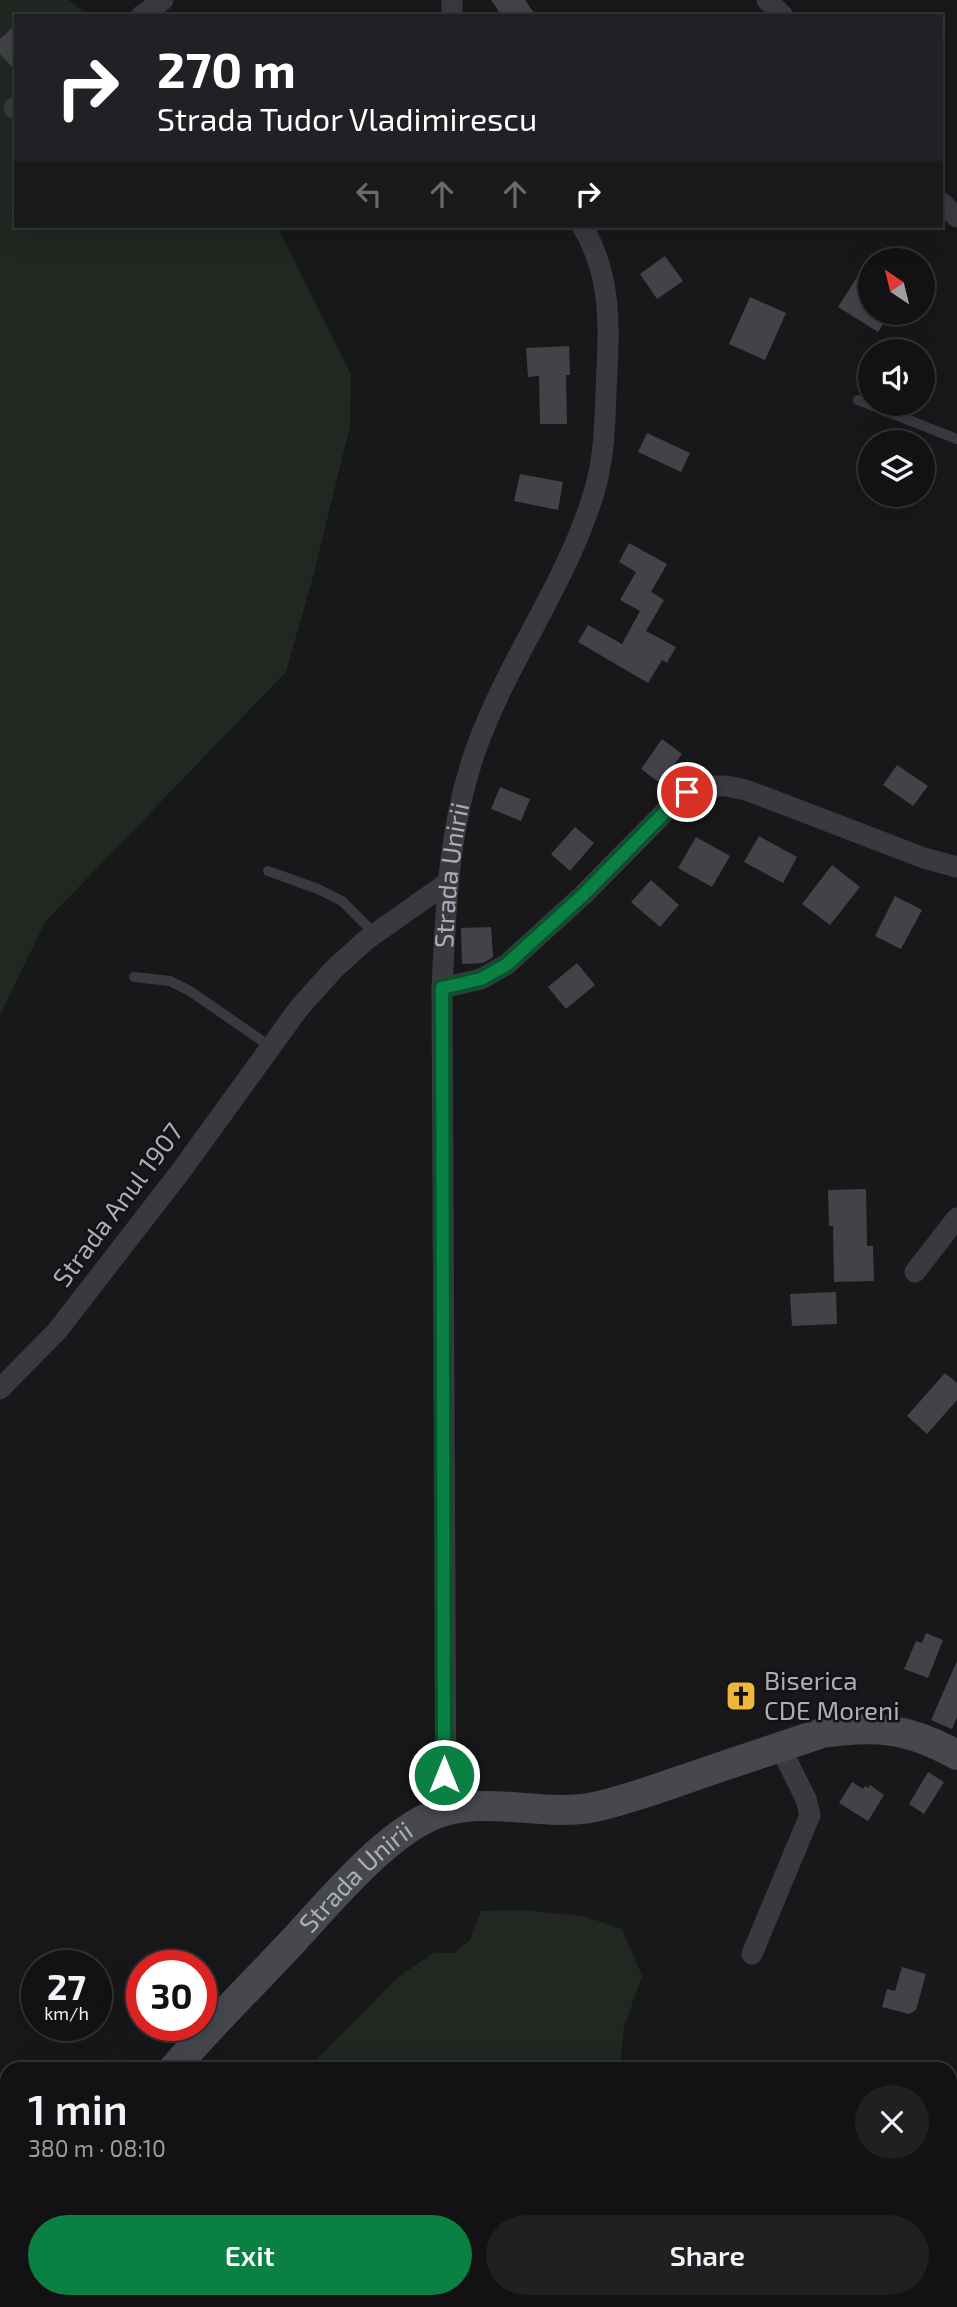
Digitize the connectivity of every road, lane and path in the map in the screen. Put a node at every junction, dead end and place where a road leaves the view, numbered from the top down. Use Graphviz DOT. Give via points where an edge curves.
graph roads {
  1 [pos="163,0"];
  2 [pos="767,0"];
  3 [pos="144,14"];
  4 [pos="781,14"];
  5 [pos="943,204"];
  6 [pos="957,217"];
  7 [pos="583,228"];
  8 [pos="899,416"];
  9 [pos="957,439"];
  10 [pos="957,867"];
  11 [pos="268,871"];
  12 [pos="447,883"];
  13 [pos="375,934"];
  14 [pos="134,977"];
  15 [pos="442,988"];
  16 [pos="271,1047"];
  17 [pos="957,1218"];
  18 [pos="915,1272"];
  19 [pos="0,1389"];
  20 [pos="780,1747"];
  21 [pos="957,1755"];
  22 [pos="446,1811"];
  23 [pos="752,1954"];
  24 [pos="180,2062"];
  1 -- 3 [label="street"];
  2 -- 4 [label="street"];
  5 -- 6 [label="street"];
  7 -- 12 [label="street, Strada Unirii" via="602,269 610,322 603,452 579,536 492,708 477,748 463,791"];
  8 -- 9 [label="lane"];
  10 -- 15 [label="street" via="746,790 706,786 687,792 670,807 506,965 481,979"];
  11 -- 13 [label="lane" via="342,901"];
  12 -- 13 [label="street, Strada Anul 1907"];
  12 -- 15 [label="street, Strada Unirii"];
  13 -- 16 [label="street, Strada Anul 1907" via="334,969"];
  14 -- 16 [label="lane" via="170,981 190,991"];
  15 -- 22 [label="street, Strada Unirii"];
  16 -- 19 [label="street, Strada Anul 1907" via="57,1331"];
  17 -- 18 [label="street"];
  20 -- 21 [label="main road" via="822,1733 874,1728 915,1736"];
  20 -- 22 [label="main road" via="594,1807 571,1811 474,1806"];
  20 -- 23 [label="street" via="810,1815"];
  22 -- 24 [label="main road, Strada Unirii" via="414,1826 358,1873"];
}
